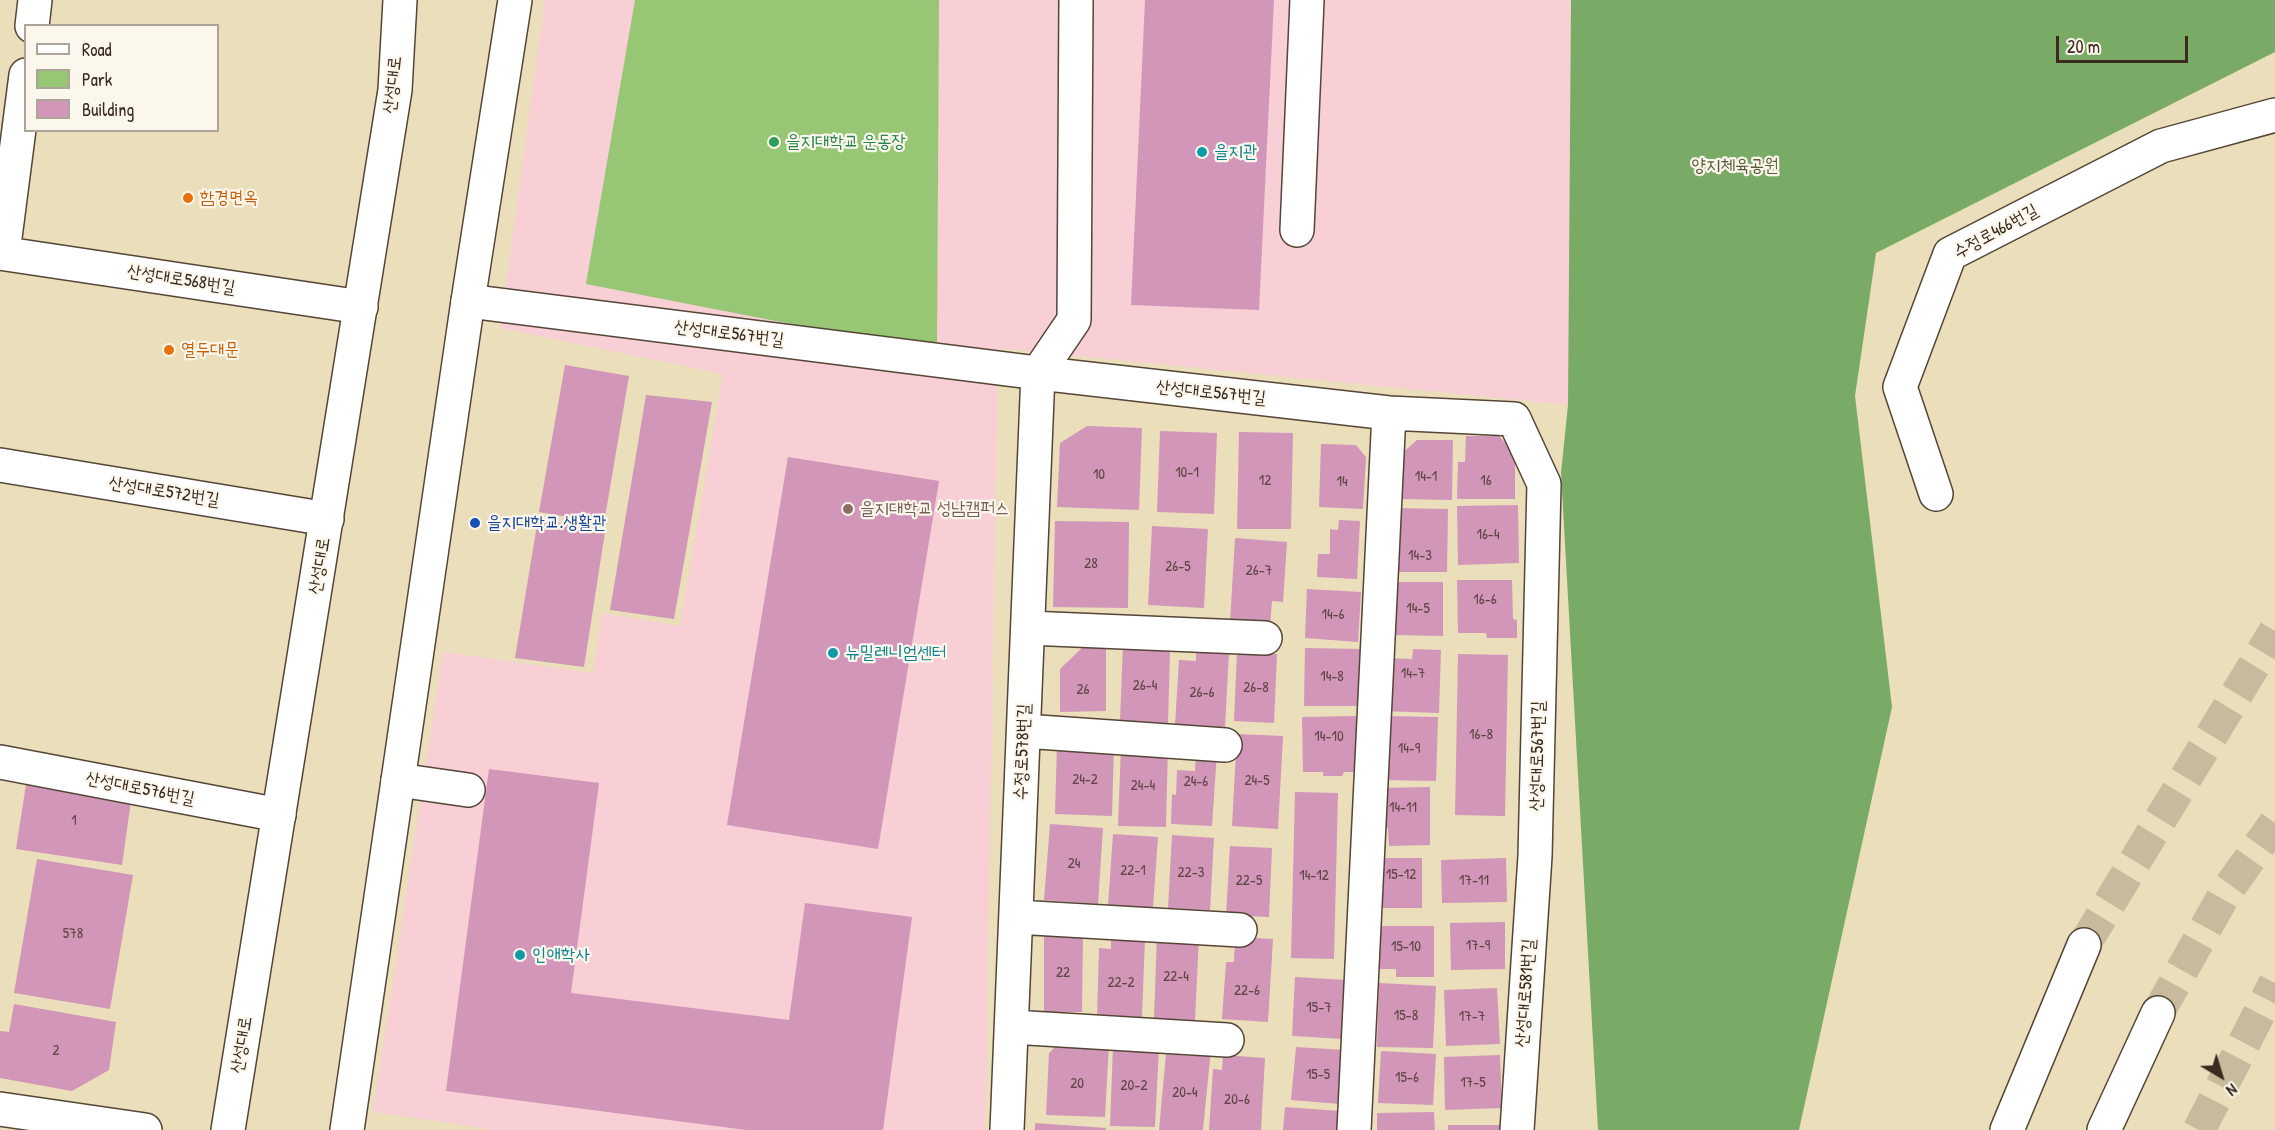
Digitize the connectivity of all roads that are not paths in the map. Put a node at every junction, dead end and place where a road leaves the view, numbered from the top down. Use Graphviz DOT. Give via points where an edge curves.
graph roads {
  1 [pos="35,0"];
  2 [pos="399,0"];
  3 [pos="515,0"];
  4 [pos="1076,0"];
  5 [pos="1306,0"];
  6 [pos="32,24"];
  7 [pos="24,90"];
  8 [pos="2275,115"];
  9 [pos="1297,230"];
  10 [pos="2,253"];
  11 [pos="468,301"];
  12 [pos="361,307"];
  13 [pos="1038,373"];
  14 [pos="1389,412"];
  15 [pos="0,465"];
  16 [pos="1936,494"];
  17 [pos="327,519"];
  18 [pos="1028,628"];
  19 [pos="1265,638"];
  20 [pos="1024,731"];
  21 [pos="1225,745"];
  22 [pos="0,762"];
  23 [pos="398,780"];
  24 [pos="468,790"];
  25 [pos="279,815"];
  26 [pos="1535,856"];
  27 [pos="1016,917"];
  28 [pos="1240,930"];
  29 [pos="2084,945"];
  30 [pos="2158,1013"];
  31 [pos="1012,1027"];
  32 [pos="1227,1040"];
  33 [pos="0,1109"];
  34 [pos="145,1130"];
  35 [pos="228,1130"];
  36 [pos="347,1130"];
  37 [pos="1007,1130"];
  38 [pos="1354,1130"];
  39 [pos="1517,1130"];
  40 [pos="2007,1130"];
  41 [pos="2104,1130"];
  1 -- 6 [label="street"];
  2 -- 12 [label="street, 산성대로" via="395,90"];
  3 -- 11 [label="street"];
  4 -- 13 [label="street" via="1074,320"];
  5 -- 9 [label="street"];
  7 -- 10 [label="street"];
  8 -- 16 [label="street, 수정로466번길" via="2161,146 1950,254 1900,387"];
  10 -- 12 [label="street, 산성대로568번길"];
  11 -- 13 [label="street, 산성대로567번길"];
  11 -- 23 [label="street"];
  12 -- 17 [label="street, 산성대로"];
  13 -- 14 [label="street, 산성대로567번길"];
  13 -- 18 [label="street, 수정로578번길"];
  14 -- 26 [label="street, 산성대로567번길" via="1514,419 1545,484"];
  14 -- 38 [label="street"];
  15 -- 17 [label="street, 산성대로572번길"];
  17 -- 25 [label="street, 산성대로"];
  18 -- 19 [label="street"];
  18 -- 20 [label="street, 수정로578번길"];
  20 -- 21 [label="street"];
  20 -- 27 [label="street, 수정로578번길"];
  22 -- 25 [label="street, 산성대로576번길"];
  23 -- 24 [label="street"];
  23 -- 36 [label="street"];
  25 -- 35 [label="street, 산성대로"];
  26 -- 39 [label="street, 산성대로581번길"];
  27 -- 28 [label="street"];
  27 -- 31 [label="street, 수정로578번길"];
  29 -- 40 [label="street"];
  30 -- 41 [label="street"];
  31 -- 32 [label="street"];
  31 -- 37 [label="street, 수정로578번길"];
  33 -- 34 [label="street"];
}
